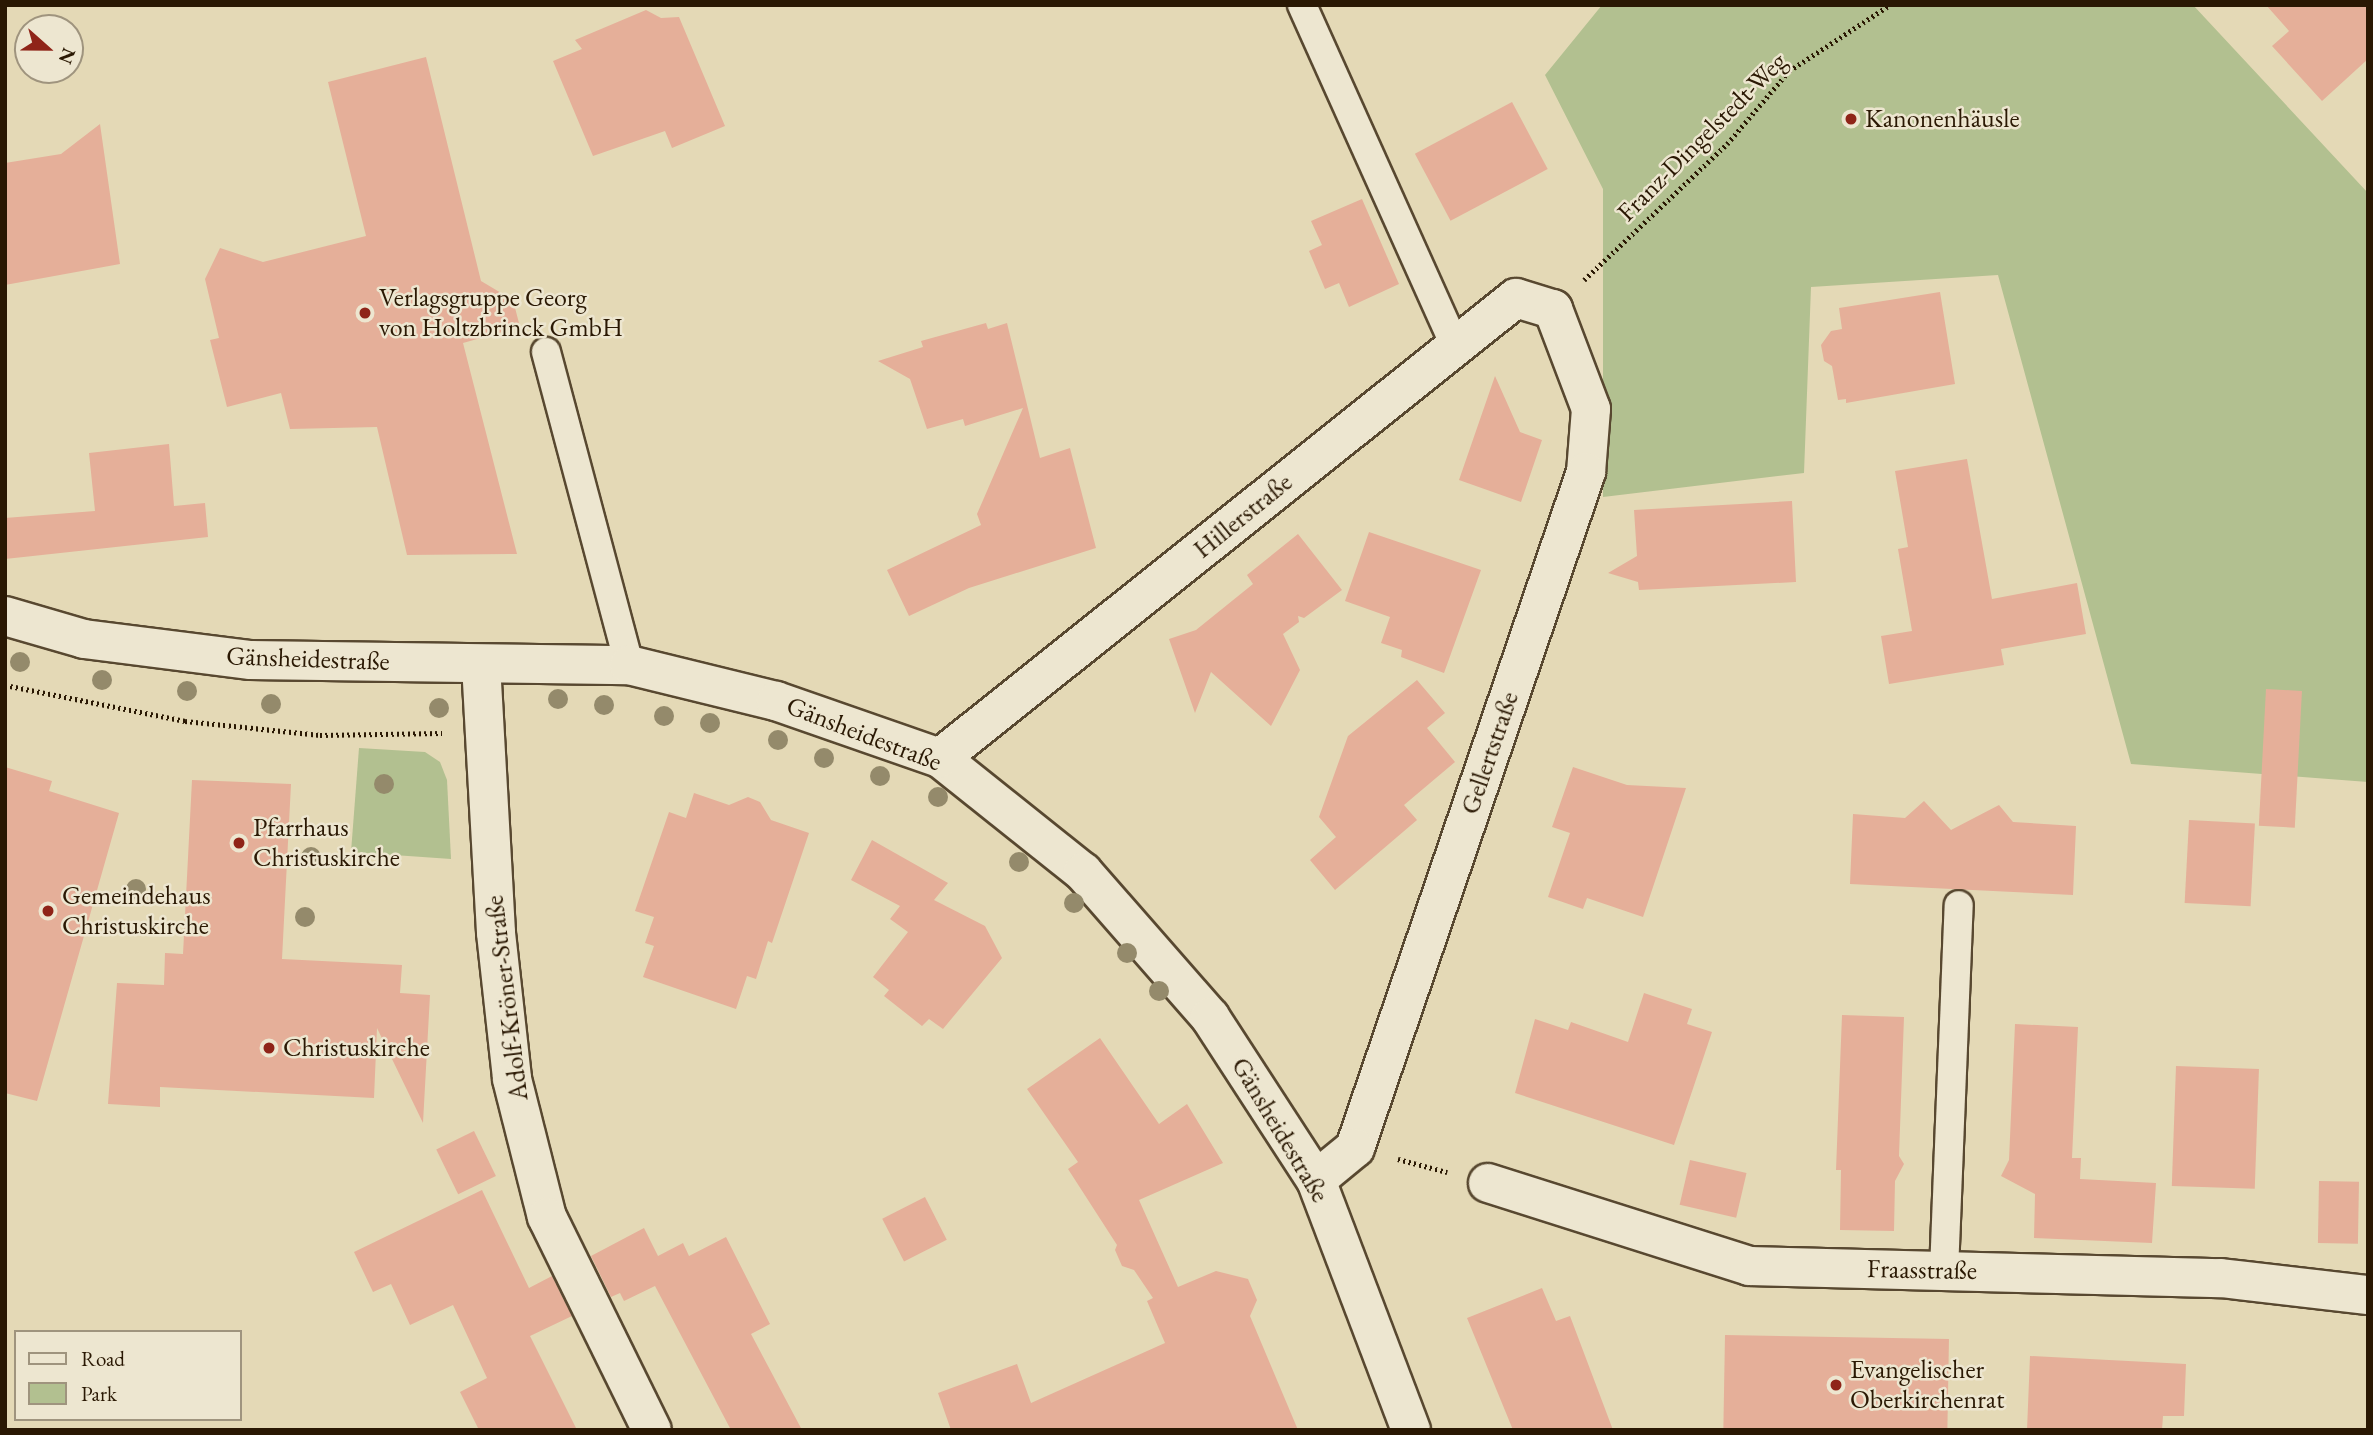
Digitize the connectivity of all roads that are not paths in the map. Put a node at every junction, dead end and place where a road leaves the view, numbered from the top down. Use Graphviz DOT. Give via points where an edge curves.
graph roads {
  1 [pos="1302,5"];
  2 [pos="1553,309"];
  3 [pos="1455,345"];
  4 [pos="546,352"];
  5 [pos="5,616"];
  6 [pos="481,664"];
  7 [pos="628,665"];
  8 [pos="940,758"];
  9 [pos="1959,905"];
  10 [pos="1316,1180"];
  11 [pos="1488,1183"];
  12 [pos="1944,1271"];
  13 [pos="2368,1295"];
  14 [pos="652,1430"];
  15 [pos="1411,1430"];
  1 -- 3 [label="lane"];
  2 -- 3 [label="street, Hillerstraße" via="1516,298"];
  2 -- 10 [label="street, Gellertstraße" via="1591,410 1586,472 1355,1148"];
  3 -- 8 [label="street, Hillerstraße"];
  4 -- 7 [label="lane"];
  5 -- 6 [label="street, Gänsheidestraße" via="84,639 251,660"];
  6 -- 7 [label="street, Gänsheidestraße"];
  6 -- 14 [label="street, Adolf-Kröner-Straße" via="496,933 512,1079 547,1217"];
  7 -- 8 [label="street, Gänsheidestraße" via="776,701"];
  8 -- 10 [label="street, Gänsheidestraße" via="1083,872 1210,1017"];
  9 -- 12 [label="lane"];
  10 -- 15 [label="street, Gänsheidestraße"];
  11 -- 12 [label="street, Fraasstraße" via="1749,1266"];
  12 -- 13 [label="street, Fraasstraße" via="2221,1278"];
}
